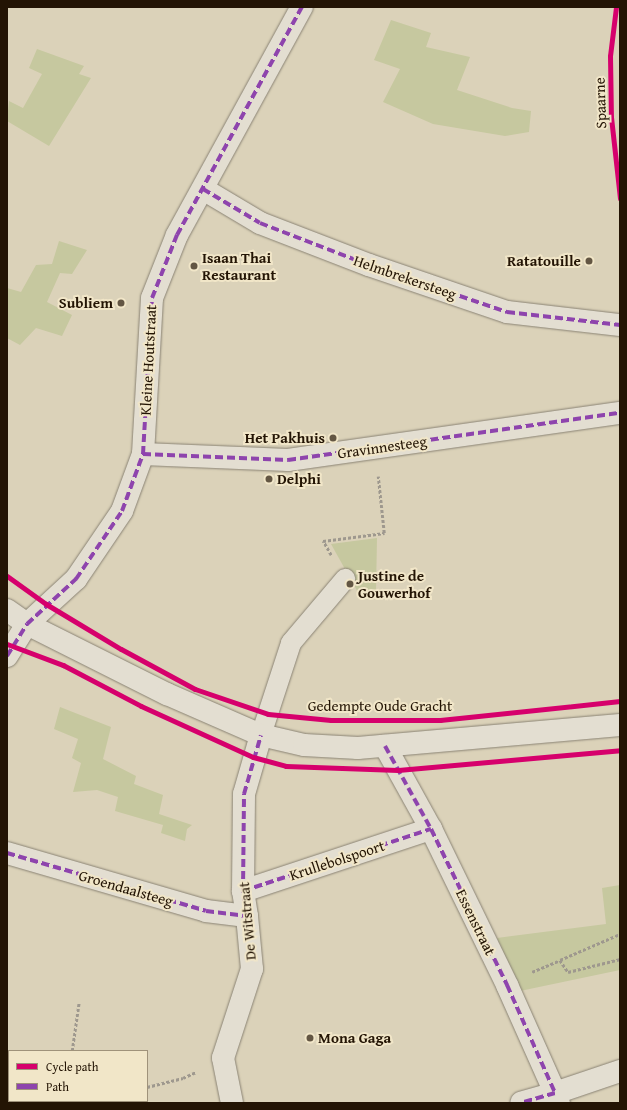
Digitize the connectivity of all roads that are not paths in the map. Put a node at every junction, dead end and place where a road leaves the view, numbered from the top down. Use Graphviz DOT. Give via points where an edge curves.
graph roads {
  1 [pos="302,7"];
  2 [pos="204,189"];
  3 [pos="620,325"];
  4 [pos="620,413"];
  5 [pos="142,454"];
  6 [pos="345,579"];
  7 [pos="7,610"];
  8 [pos="27,624"];
  9 [pos="7,656"];
  10 [pos="620,725"];
  11 [pos="261,735"];
  12 [pos="385,746"];
  13 [pos="431,829"];
  14 [pos="7,852"];
  15 [pos="243,891"];
  16 [pos="247,916"];
  17 [pos="620,1071"];
  18 [pos="557,1098"];
  19 [pos="232,1103"];
  20 [pos="522,1103"];
  1 -- 2 [label="street, Kleine Houtstraat"];
  2 -- 3 [label="street, Helmbrekersteeg" via="260,223 369,266 507,312"];
  2 -- 5 [label="street, Kleine Houtstraat" via="177,235 152,298"];
  4 -- 5 [label="street, Gravinnesteeg" via="288,460"];
  5 -- 8 [label="street, Kleine Houtstraat" via="122,511 114,524 76,579"];
  6 -- 11 [label="lane" via="291,643"];
  7 -- 8 [label="street"];
  8 -- 9 [label="street, Kleine Houtstraat"];
  8 -- 11 [label="street" via="167,694"];
  10 -- 12 [label="street"];
  11 -- 12 [label="street" via="304,745 358,748"];
  11 -- 15 [label="street, De Witstraat" via="244,794"];
  12 -- 13 [label="street, Essenstraat"];
  13 -- 15 [label="street, Krullebolspoort"];
  13 -- 18 [label="street, Essenstraat" via="507,985"];
  14 -- 16 [label="street, Groendaalsteeg" via="206,911"];
  15 -- 16 [label="street, De Witstraat"];
  16 -- 19 [label="street, De Witstraat" via="252,969 223,1058"];
  17 -- 18 [label="street"];
  18 -- 20 [label="street"];
}
